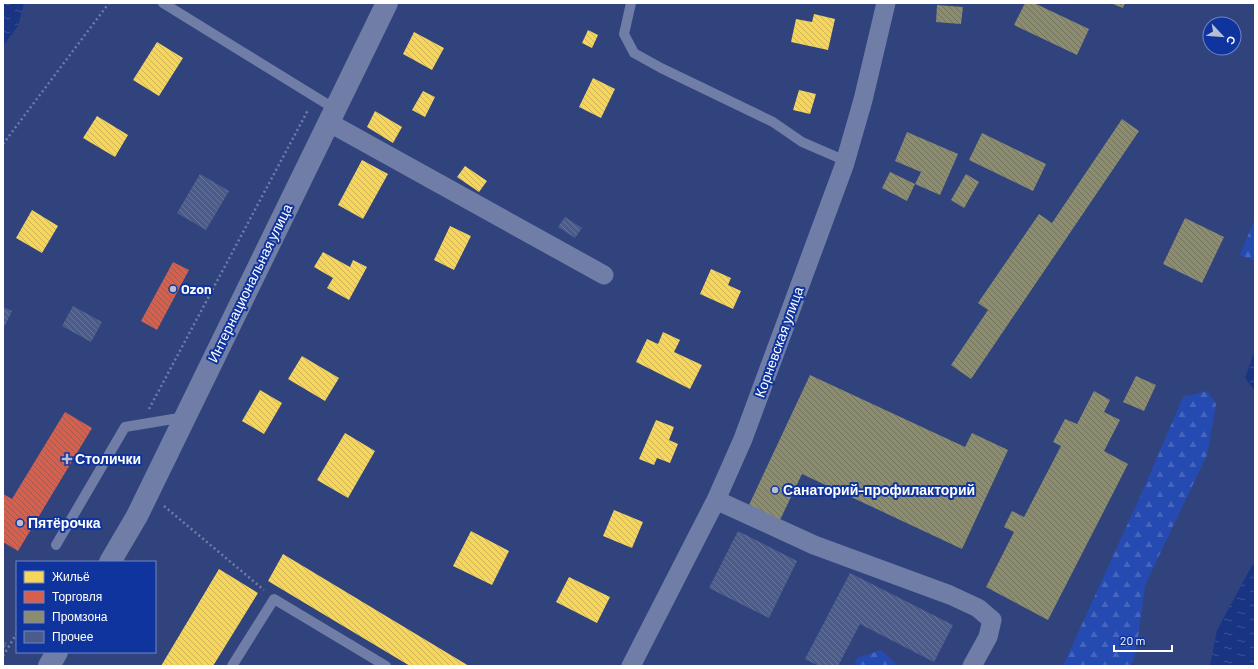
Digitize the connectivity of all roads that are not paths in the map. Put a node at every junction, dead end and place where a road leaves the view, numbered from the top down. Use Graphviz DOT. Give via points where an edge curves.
graph roads {
  1 [pos="163,3"];
  2 [pos="387,3"];
  3 [pos="631,3"];
  4 [pos="886,3"];
  5 [pos="331,116"];
  6 [pos="846,161"];
  7 [pos="604,275"];
  8 [pos="185,417"];
  9 [pos="716,500"];
  10 [pos="56,545"];
  11 [pos="111,561"];
  12 [pos="56,653"];
  13 [pos="49,666"];
  14 [pos="232,666"];
  15 [pos="386,666"];
  16 [pos="631,666"];
  17 [pos="972,666"];
  1 -- 5 [label="lane" via="315,97"];
  2 -- 5 [label="street, Интернациональная улица"];
  3 -- 6 [label="lane" via="624,34 634,53 773,122 802,142"];
  4 -- 6 [label="street, Корневская улица"];
  5 -- 7 [label="street"];
  5 -- 8 [label="street, Интернациональная улица"];
  6 -- 9 [label="street, Корневская улица" via="743,439"];
  8 -- 10 [label="lane" via="125,427"];
  8 -- 11 [label="street, Интернациональная улица"];
  9 -- 16 [label="street, Корневская улица"];
  9 -- 17 [label="street" via="814,544 978,608 992,620 988,637"];
  12 -- 13 [label="street"];
  14 -- 15 [label="lane" via="274,599"];
}
